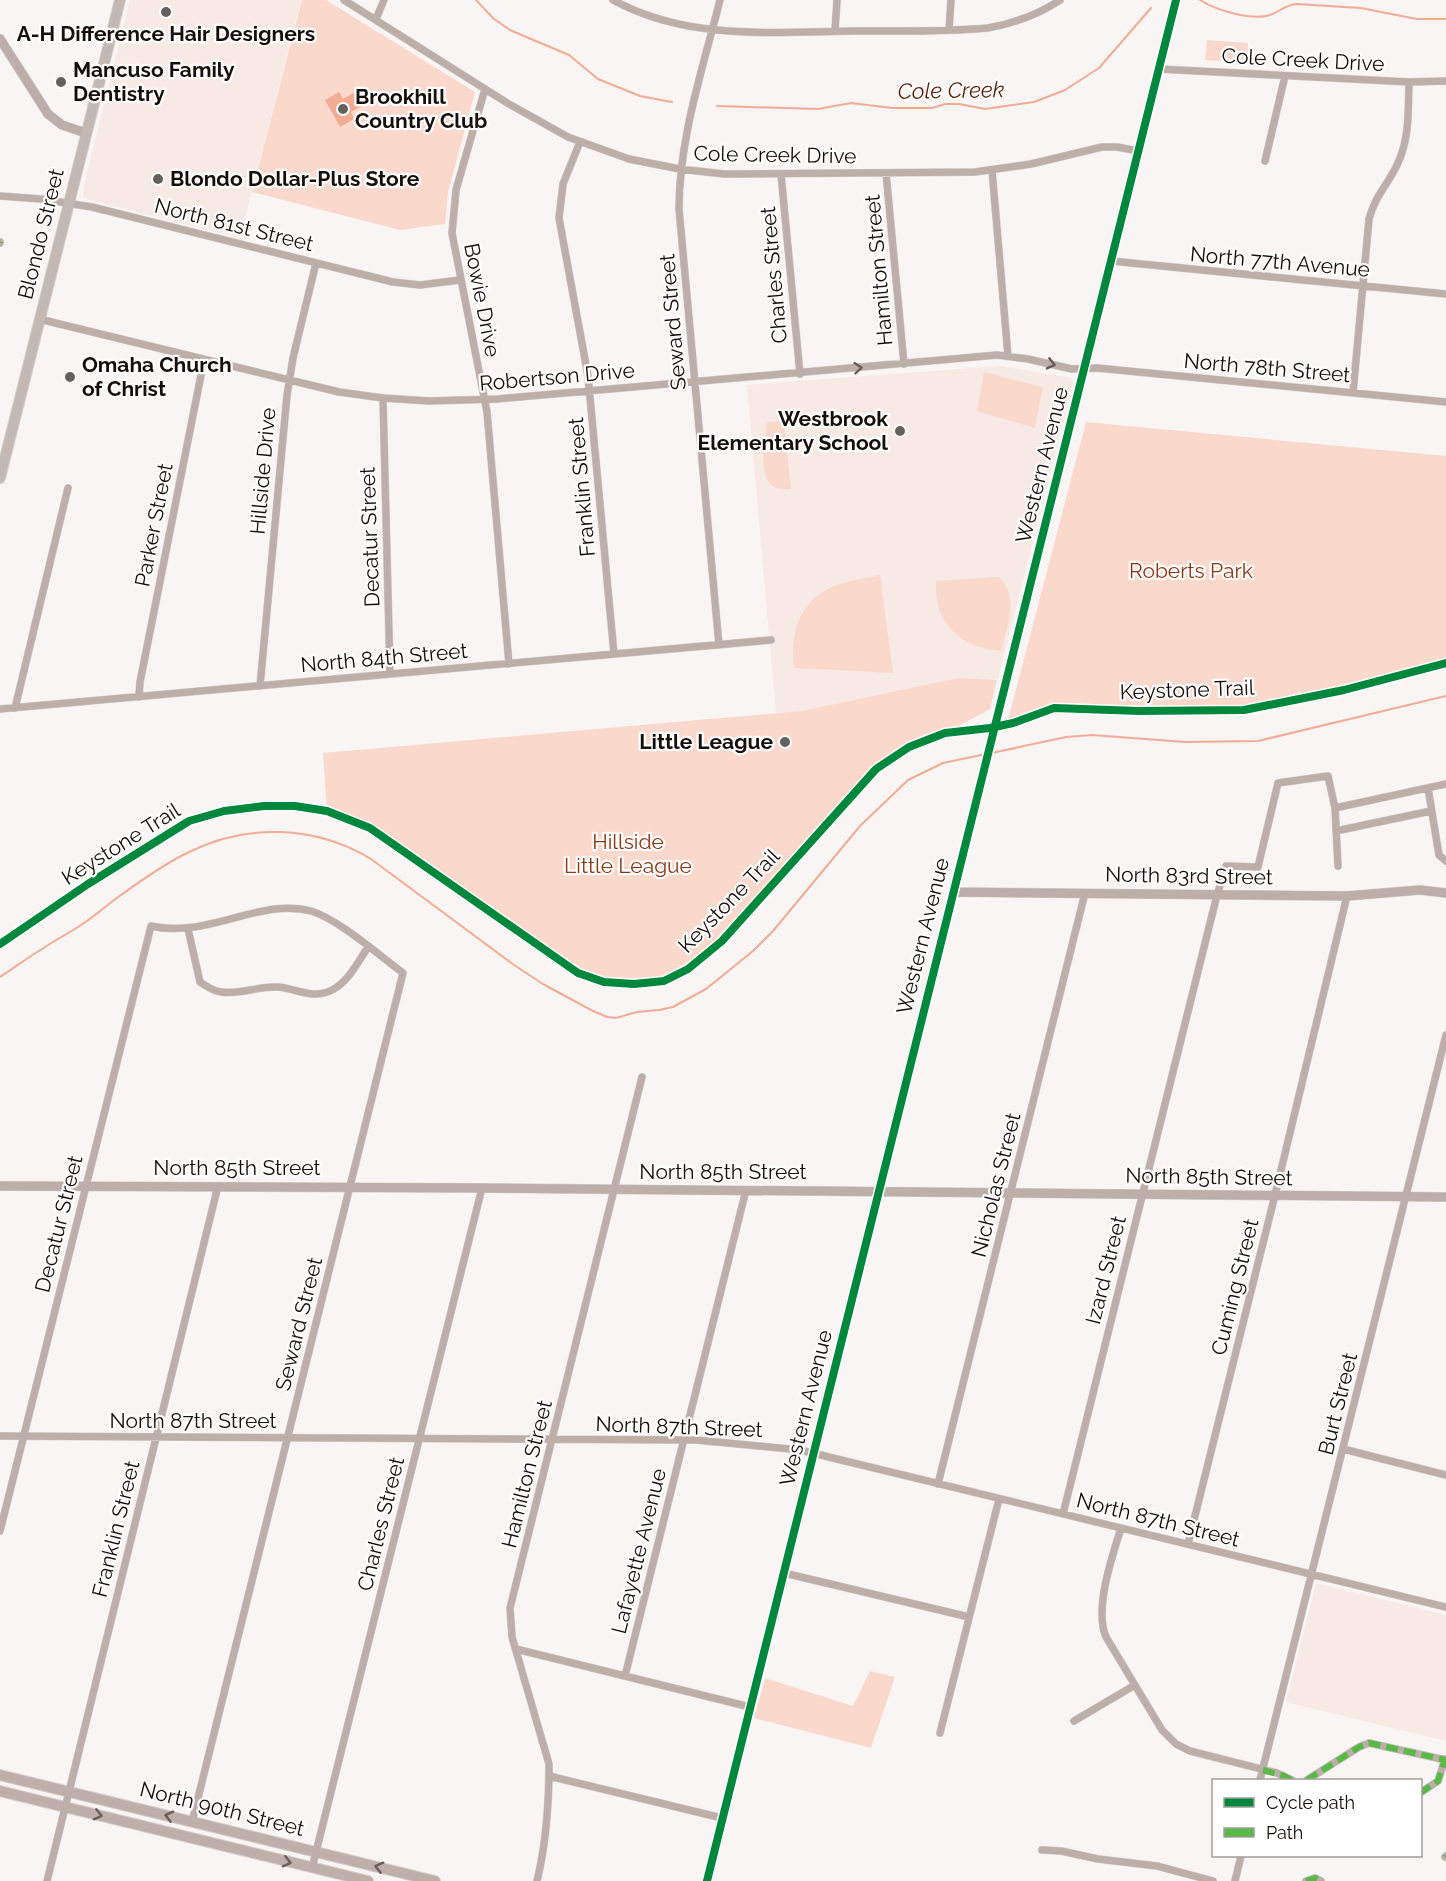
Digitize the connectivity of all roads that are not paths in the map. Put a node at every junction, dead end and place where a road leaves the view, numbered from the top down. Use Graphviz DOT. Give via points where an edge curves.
graph roads {
  1 [pos="120,0"];
  2 [pos="344,0"];
  3 [pos="384,0"];
  4 [pos="613,0"];
  5 [pos="720,0"];
  6 [pos="837,0"];
  7 [pos="951,0"];
  8 [pos="1060,0"];
  9 [pos="1176,0"];
  10 [pos="376,19"];
  11 [pos="712,30"];
  12 [pos="949,30"];
  13 [pos="835,31"];
  14 [pos="0,39"];
  15 [pos="1159,69"];
  16 [pos="1285,76"];
  17 [pos="1446,81"];
  18 [pos="1409,82"];
  19 [pos="485,89"];
  20 [pos="87,133"];
  21 [pos="580,142"];
  22 [pos="1138,151"];
  23 [pos="1264,161"];
  24 [pos="680,169"];
  25 [pos="992,170"];
  26 [pos="886,173"];
  27 [pos="781,174"];
  28 [pos="0,196"];
  29 [pos="69,202"];
  30 [pos="1111,261"];
  31 [pos="316,263"];
  32 [pos="460,280"];
  33 [pos="1363,286"];
  34 [pos="1446,294"];
  35 [pos="39,319"];
  36 [pos="1008,356"];
  37 [pos="204,360"];
  38 [pos="904,364"];
  39 [pos="1084,368"];
  40 [pos="800,374"];
  41 [pos="289,381"];
  42 [pos="694,381"];
  43 [pos="589,391"];
  44 [pos="1353,393"];
  45 [pos="383,398"];
  46 [pos="485,400"];
  47 [pos="1446,402"];
  48 [pos="0,478"];
  49 [pos="68,488"];
  50 [pos="771,640"];
  51 [pos="719,645"];
  52 [pos="614,654"];
  53 [pos="509,664"];
  54 [pos="390,674"];
  55 [pos="260,686"];
  56 [pos="139,697"];
  57 [pos="15,708"];
  58 [pos="0,709"];
  59 [pos="1446,784"];
  60 [pos="1428,788"];
  61 [pos="1335,808"];
  62 [pos="1431,811"];
  63 [pos="1336,831"];
  64 [pos="1446,861"];
  65 [pos="1338,866"];
  66 [pos="1446,885"];
  67 [pos="1424,890"];
  68 [pos="953,892"];
  69 [pos="1085,893"];
  70 [pos="1446,893"];
  71 [pos="1217,895"];
  72 [pos="1347,896"];
  73 [pos="188,929"];
  74 [pos="368,947"];
  75 [pos="1446,1035"];
  76 [pos="642,1077"];
  77 [pos="0,1186"];
  78 [pos="86,1186"];
  79 [pos="218,1186"];
  80 [pos="350,1187"];
  81 [pos="482,1188"];
  82 [pos="614,1190"];
  83 [pos="746,1190"];
  84 [pos="879,1191"];
  85 [pos="1011,1193"];
  86 [pos="1142,1194"];
  87 [pos="1275,1195"];
  88 [pos="1406,1196"];
  89 [pos="1446,1197"];
  90 [pos="24,1435"];
  91 [pos="0,1436"];
  92 [pos="156,1437"];
  93 [pos="288,1438"];
  94 [pos="419,1438"];
  95 [pos="552,1439"];
  96 [pos="684,1440"];
  97 [pos="1343,1449"];
  98 [pos="813,1454"];
  99 [pos="1446,1475"];
  100 [pos="938,1484"];
  101 [pos="999,1499"];
  102 [pos="1063,1514"];
  103 [pos="1121,1528"];
  104 [pos="0,1531"];
  105 [pos="1188,1544"];
  106 [pos="784,1573"];
  107 [pos="1311,1574"];
  108 [pos="1446,1607"];
  109 [pos="969,1617"];
  110 [pos="516,1649"];
  111 [pos="625,1676"];
  112 [pos="1135,1685"];
  113 [pos="750,1707"];
  114 [pos="1074,1722"];
  115 [pos="940,1733"];
  116 [pos="1446,1760"];
  117 [pos="1263,1770"];
  118 [pos="0,1775"];
  119 [pos="549,1776"];
  120 [pos="1260,1779"];
  121 [pos="1290,1779"];
  122 [pos="1309,1779"];
  123 [pos="0,1791"];
  124 [pos="68,1792"];
  125 [pos="1422,1792"];
  126 [pos="64,1806"];
  127 [pos="722,1818"];
  128 [pos="192,1822"];
  129 [pos="1042,1850"];
  130 [pos="317,1852"];
  131 [pos="1241,1857"];
  132 [pos="312,1868"];
  133 [pos="410,1878"];
  134 [pos="47,1881"];
  135 [pos="368,1881"];
  136 [pos="435,1881"];
  137 [pos="537,1881"];
  138 [pos="706,1881"];
  139 [pos="1213,1881"];
  140 [pos="1235,1881"];
  141 [pos="1306,1881"];
  142 [pos="1321,1881"];
  1 -- 20 [label="main road, Blondo Street"];
  2 -- 10 [label="street, Cole Creek Drive"];
  3 -- 10 [label="street"];
  4 -- 11 [label="street" via="657,19"];
  5 -- 11 [label="street, Seward Street"];
  6 -- 13 [label="street"];
  7 -- 12 [label="street"];
  8 -- 12 [label="street" via="1005,25"];
  9 -- 15 [label="street, Western Avenue"];
  10 -- 19 [label="street, Cole Creek Drive"];
  11 -- 13 [label="street"];
  11 -- 24 [label="street, Seward Street"];
  12 -- 13 [label="street"];
  14 -- 20 [label="street" via="48,114 62,125"];
  15 -- 16 [label="street, Cole Creek Drive"];
  15 -- 22 [label="street, Western Avenue"];
  16 -- 18 [label="street, Cole Creek Drive"];
  16 -- 23 [label="street"];
  17 -- 18 [label="street, Cole Creek Drive"];
  18 -- 33 [label="street" via="1404,148 1372,208"];
  19 -- 21 [label="street, Cole Creek Drive"];
  19 -- 32 [label="street, Bowie Drive" via="453,204 452,233"];
  20 -- 29 [label="main road, Blondo Street"];
  21 -- 24 [label="street, Cole Creek Drive" via="629,159"];
  21 -- 43 [label="street, Franklin Street" via="563,184 559,218"];
  22 -- 25 [label="street, Cole Creek Drive" via="1102,147"];
  22 -- 30 [label="street, Western Avenue"];
  24 -- 27 [label="street, Cole Creek Drive"];
  24 -- 42 [label="street, Seward Street" via="679,209"];
  25 -- 26 [label="street, Cole Creek Drive"];
  25 -- 36 [label="street"];
  26 -- 27 [label="street, Cole Creek Drive"];
  26 -- 38 [label="street, Hamilton Street"];
  27 -- 40 [label="street, Charles Street"];
  28 -- 29 [label="street, North 81st Street"];
  29 -- 31 [label="street, North 81st Street"];
  29 -- 35 [label="main road, Blondo Street"];
  30 -- 33 [label="street, North 77th Avenue"];
  30 -- 39 [label="street, Western Avenue"];
  31 -- 32 [label="street, North 81st Street" via="401,283"];
  31 -- 41 [label="street, Hillside Drive"];
  32 -- 46 [label="street, Bowie Drive"];
  33 -- 34 [label="street, North 77th Avenue"];
  33 -- 44 [label="street"];
  35 -- 37 [label="street, Robertson Drive"];
  35 -- 48 [label="main road, Blondo Street"];
  36 -- 38 [label="street, Robertson Drive"];
  36 -- 39 [label="street, Robertson Drive, one-way"];
  37 -- 41 [label="street, Robertson Drive"];
  37 -- 56 [label="street, Parker Street"];
  40 -- 38 [label="street, Robertson Drive, one-way"];
  39 -- 44 [label="street, North 78th Street"];
  39 -- 68 [label="street, Western Avenue"];
  40 -- 42 [label="street, Robertson Drive"];
  41 -- 45 [label="street, Robertson Drive"];
  41 -- 55 [label="street, Hillside Drive"];
  42 -- 43 [label="street, Robertson Drive"];
  42 -- 51 [label="street, Seward Street"];
  43 -- 46 [label="street, Robertson Drive"];
  43 -- 52 [label="street, Franklin Street"];
  44 -- 47 [label="street, North 78th Street"];
  45 -- 46 [label="street, Robertson Drive"];
  45 -- 54 [label="street, Decatur Street"];
  46 -- 53 [label="street, Bowie Drive"];
  49 -- 57 [label="street"];
  50 -- 51 [label="street, North 84th Street"];
  51 -- 52 [label="street, North 84th Street"];
  52 -- 53 [label="street, North 84th Street"];
  53 -- 54 [label="street, North 84th Street"];
  54 -- 55 [label="street, North 84th Street"];
  55 -- 56 [label="street, North 84th Street"];
  56 -- 57 [label="street, North 84th Street"];
  57 -- 58 [label="street, North 84th Street"];
  59 -- 60 [label="street"];
  60 -- 61 [label="street"];
  60 -- 62 [label="street"];
  61 -- 63 [label="street"];
  61 -- 71 [label="street, Izard Street" via="1328,776 1278,783 1258,867 1226,866"];
  62 -- 63 [label="street"];
  62 -- 64 [label="street" via="1439,855"];
  63 -- 65 [label="street"];
  66 -- 67 [label="street, North 83rd Street"];
  67 -- 70 [label="street, North 83rd Street"];
  67 -- 72 [label="street, North 83rd Street"];
  68 -- 69 [label="street, North 83rd Street"];
  68 -- 84 [label="street, Western Avenue"];
  69 -- 71 [label="street, North 83rd Street"];
  69 -- 85 [label="street, Nicholas Street"];
  71 -- 72 [label="street, North 83rd Street"];
  71 -- 86 [label="street, Izard Street"];
  72 -- 87 [label="street, Cuming Street"];
  73 -- 74 [label="street" via="293,908 321,915"];
  73 -- 74 [label="street" via="200,982 223,993 278,987 325,993 344,981"];
  73 -- 78 [label="street, Decatur Street" via="151,926"];
  74 -- 80 [label="street, Seward Street" via="403,973"];
  75 -- 88 [label="street, Burt Street"];
  76 -- 82 [label="street, Hamilton Street"];
  77 -- 78 [label="street, North 85th Street"];
  78 -- 79 [label="street, North 85th Street"];
  78 -- 90 [label="street, Decatur Street"];
  79 -- 80 [label="street, North 85th Street"];
  79 -- 92 [label="street, Franklin Street"];
  80 -- 81 [label="street, North 85th Street"];
  80 -- 93 [label="street, Seward Street"];
  81 -- 82 [label="street, North 85th Street"];
  81 -- 94 [label="street, Charles Street"];
  82 -- 83 [label="street, North 85th Street"];
  82 -- 95 [label="street, Hamilton Street"];
  83 -- 84 [label="street, North 85th Street"];
  83 -- 96 [label="street, Lafayette Avenue"];
  84 -- 85 [label="street, North 85th Street"];
  84 -- 98 [label="street, Western Avenue"];
  85 -- 86 [label="street, North 85th Street"];
  85 -- 100 [label="street, Nicholas Street"];
  86 -- 87 [label="street, North 85th Street"];
  86 -- 102 [label="street, Izard Street"];
  87 -- 88 [label="street, North 85th Street"];
  87 -- 105 [label="street, Cuming Street"];
  88 -- 89 [label="street, North 85th Street"];
  88 -- 97 [label="street, Burt Street"];
  90 -- 91 [label="street, North 87th Street"];
  90 -- 92 [label="street, North 87th Street"];
  90 -- 104 [label="street, Decatur Street"];
  92 -- 93 [label="street, North 87th Street"];
  92 -- 124 [label="street, Franklin Street"];
  93 -- 94 [label="street, North 87th Street"];
  93 -- 128 [label="street, Seward Street"];
  94 -- 95 [label="street, North 87th Street"];
  94 -- 130 [label="street, Charles Street"];
  95 -- 96 [label="street, North 87th Street"];
  95 -- 110 [label="street, Hamilton Street" via="510,1608"];
  96 -- 98 [label="street, North 87th Street"];
  96 -- 111 [label="street, Lafayette Avenue"];
  97 -- 99 [label="street"];
  97 -- 107 [label="street, Burt Street"];
  98 -- 100 [label="street, North 87th Street"];
  98 -- 106 [label="street, Western Avenue"];
  100 -- 101 [label="street, North 87th Street"];
  101 -- 102 [label="street, North 87th Street"];
  101 -- 109 [label="street"];
  102 -- 103 [label="street, North 87th Street"];
  103 -- 105 [label="street, North 87th Street"];
  103 -- 112 [label="street" via="1102,1602 1101,1622"];
  105 -- 107 [label="street, North 87th Street"];
  106 -- 109 [label="street"];
  106 -- 113 [label="street, Western Avenue"];
  107 -- 108 [label="street, North 87th Street"];
  107 -- 117 [label="street, Burt Street"];
  109 -- 115 [label="street"];
  110 -- 111 [label="street"];
  110 -- 119 [label="street, Hamilton Street" via="546,1752"];
  111 -- 113 [label="street"];
  112 -- 114 [label="street"];
  112 -- 117 [label="street" via="1162,1730 1176,1744"];
  113 -- 127 [label="street, Western Avenue"];
  116 -- 122 [label="street" via="1369,1743"];
  116 -- 125 [label="street" via="1438,1781"];
  117 -- 120 [label="street, Burt Street"];
  117 -- 121 [label="street"];
  118 -- 124 [label="main road, North 90th Street"];
  119 -- 127 [label="street"];
  119 -- 137 [label="street, Hamilton Street"];
  123 -- 126 [label="main road, North 90th Street"];
  124 -- 126 [label="street, Franklin Street"];
  128 -- 124 [label="main road, North 90th Street, one-way"];
  126 -- 132 [label="main road, North 90th Street, one-way"];
  126 -- 134 [label="street, Franklin Street"];
  127 -- 138 [label="street, Western Avenue"];
  128 -- 130 [label="main road, North 90th Street"];
  129 -- 139 [label="street" via="1157,1866"];
  130 -- 132 [label="street, Charles Street"];
  133 -- 130 [label="main road, North 90th Street, one-way"];
  131 -- 140 [label="street"];
  132 -- 135 [label="main road, North 90th Street"];
  133 -- 136 [label="main road, North 90th Street"];
  141 -- 142 [label="street"];
}
